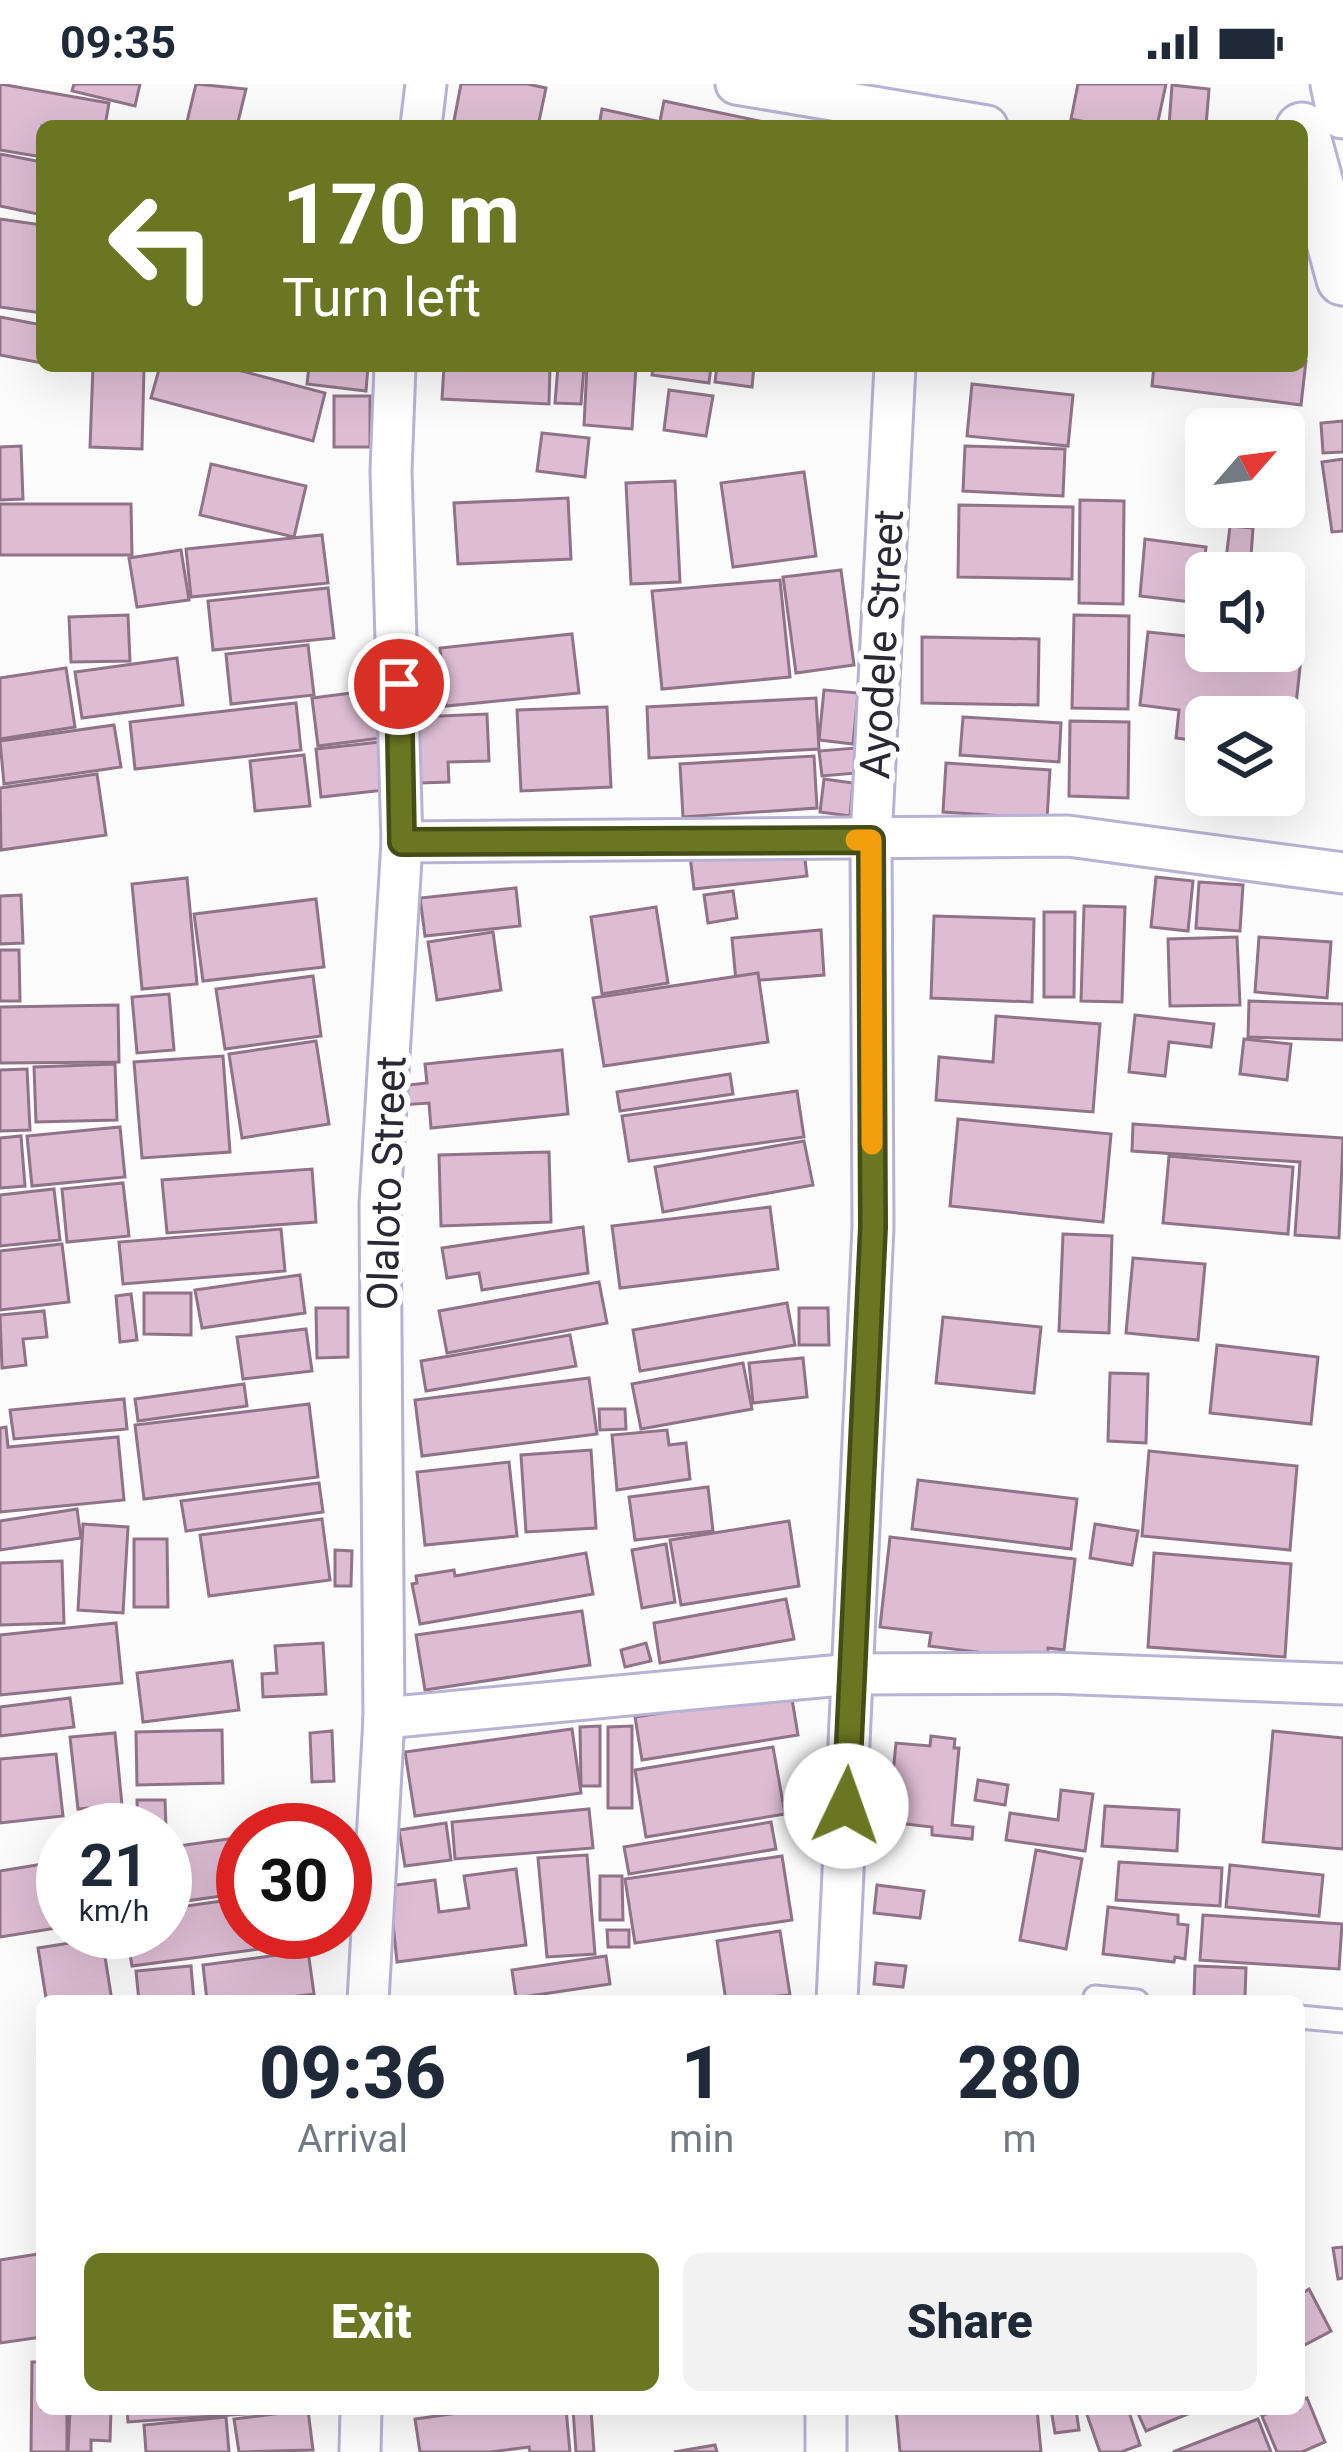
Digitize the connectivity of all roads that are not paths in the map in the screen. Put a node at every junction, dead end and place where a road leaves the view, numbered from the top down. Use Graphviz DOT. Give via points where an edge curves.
graph roads {
  1 [pos="426,84"];
  2 [pos="1289,84"];
  3 [pos="1336,84"];
  4 [pos="748,85"];
  5 [pos="1343,112"];
  6 [pos="422,120"];
  7 [pos="904,120"];
  8 [pos="1298,120"];
  9 [pos="1308,156"];
  10 [pos="1343,279"];
  11 [pos="395,372"];
  12 [pos="895,372"];
  13 [pos="871,840"];
  14 [pos="402,842"];
  15 [pos="1343,873"];
  16 [pos="852,1674"];
  17 [pos="1343,1684"];
  18 [pos="384,1718"];
  19 [pos="368,1995"];
  20 [pos="837,1995"];
  21 [pos="1305,2018"];
  22 [pos="1343,2021"];
  23 [pos="361,2415"];
  24 [pos="826,2415"];
  25 [pos="360,2452"];
  26 [pos="826,2452"];
  1 -- 6 [label="street"];
  2 -- 8 [label="street"];
  3 -- 5 [label="street"];
  4 -- 7 [label="street"];
  9 -- 10 [label="street"];
  11 -- 14 [label="street, Olaloto Street"];
  12 -- 13 [label="street, Ayodele Street"];
  13 -- 14 [label="street"];
  13 -- 15 [label="street" via="1068,836"];
  13 -- 16 [label="street, Ayodele Street" via="873,1227"];
  14 -- 18 [label="street, Olaloto Street" via="380,1204"];
  16 -- 17 [label="street"];
  16 -- 18 [label="street"];
  16 -- 20 [label="street, Ayodele Street"];
  18 -- 19 [label="street, Olaloto Street"];
  21 -- 22 [label="lane"];
  23 -- 25 [label="street"];
  24 -- 26 [label="street"];
}
